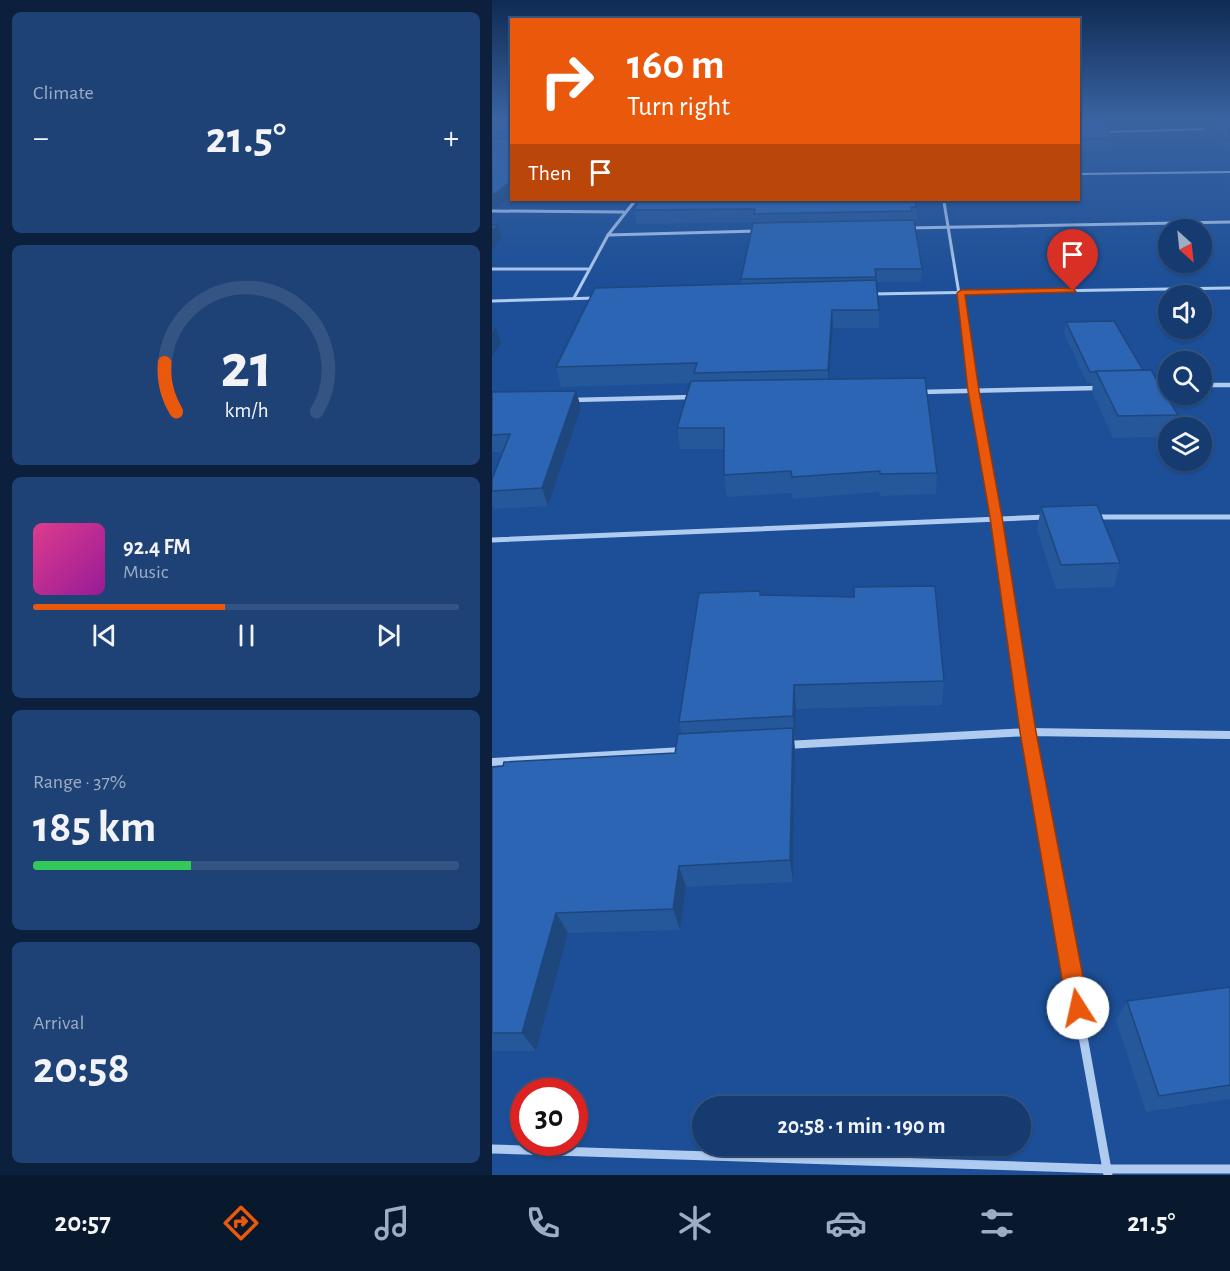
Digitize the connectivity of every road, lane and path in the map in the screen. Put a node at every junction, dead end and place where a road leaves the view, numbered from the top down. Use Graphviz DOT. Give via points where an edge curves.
graph roads {
  1 [pos="1167,173"];
  2 [pos="1080,174"];
  3 [pos="634,201"];
  4 [pos="944,201"];
  5 [pos="492,211"];
  6 [pos="624,212"];
  7 [pos="1230,222"];
  8 [pos="948,227"];
  9 [pos="901,228"];
  10 [pos="761,231"];
  11 [pos="608,235"];
  12 [pos="492,269"];
  13 [pos="588,269"];
  14 [pos="1230,288"];
  15 [pos="961,293"];
  16 [pos="867,294"];
  17 [pos="574,298"];
  18 [pos="597,298"];
  19 [pos="492,300"];
  20 [pos="1230,385"];
  21 [pos="1158,386"];
  22 [pos="1212,386"];
  23 [pos="1146,387"];
  24 [pos="1111,388"];
  25 [pos="974,391"];
  26 [pos="915,392"];
  27 [pos="703,397"];
  28 [pos="562,400"];
  29 [pos="996,517"];
  30 [pos="1055,517"];
  31 [pos="1090,517"];
  32 [pos="1230,517"];
  33 [pos="492,540"];
  34 [pos="1028,732"];
  35 [pos="1230,735"];
  36 [pos="778,746"];
  37 [pos="694,750"];
  38 [pos="492,762"];
  39 [pos="492,1149"];
  40 [pos="1230,1169"];
  41 [pos="1108,1172"];
  1 -- 2 [label="street"];
  3 -- 6 [label="street"];
  4 -- 8 [label="street"];
  5 -- 6 [label="street"];
  6 -- 11 [label="street"];
  7 -- 8 [label="street"];
  8 -- 9 [label="street"];
  8 -- 15 [label="street"];
  10 -- 11 [label="street"];
  11 -- 13 [label="street"];
  12 -- 13 [label="street"];
  13 -- 17 [label="street"];
  14 -- 15 [label="street"];
  15 -- 16 [label="street"];
  15 -- 25 [label="street"];
  17 -- 18 [label="street"];
  17 -- 19 [label="street"];
  20 -- 22 [label="street"];
  21 -- 23 [label="street"];
  24 -- 25 [label="street"];
  25 -- 26 [label="street"];
  25 -- 29 [label="street"];
  27 -- 28 [label="street"];
  29 -- 30 [label="street"];
  29 -- 33 [label="street" via="965,522"];
  29 -- 34 [label="street"];
  31 -- 32 [label="street"];
  34 -- 35 [label="street"];
  34 -- 36 [label="street"];
  34 -- 41 [label="street"];
  37 -- 38 [label="street"];
  39 -- 41 [label="street"];
  40 -- 41 [label="street"];
}
